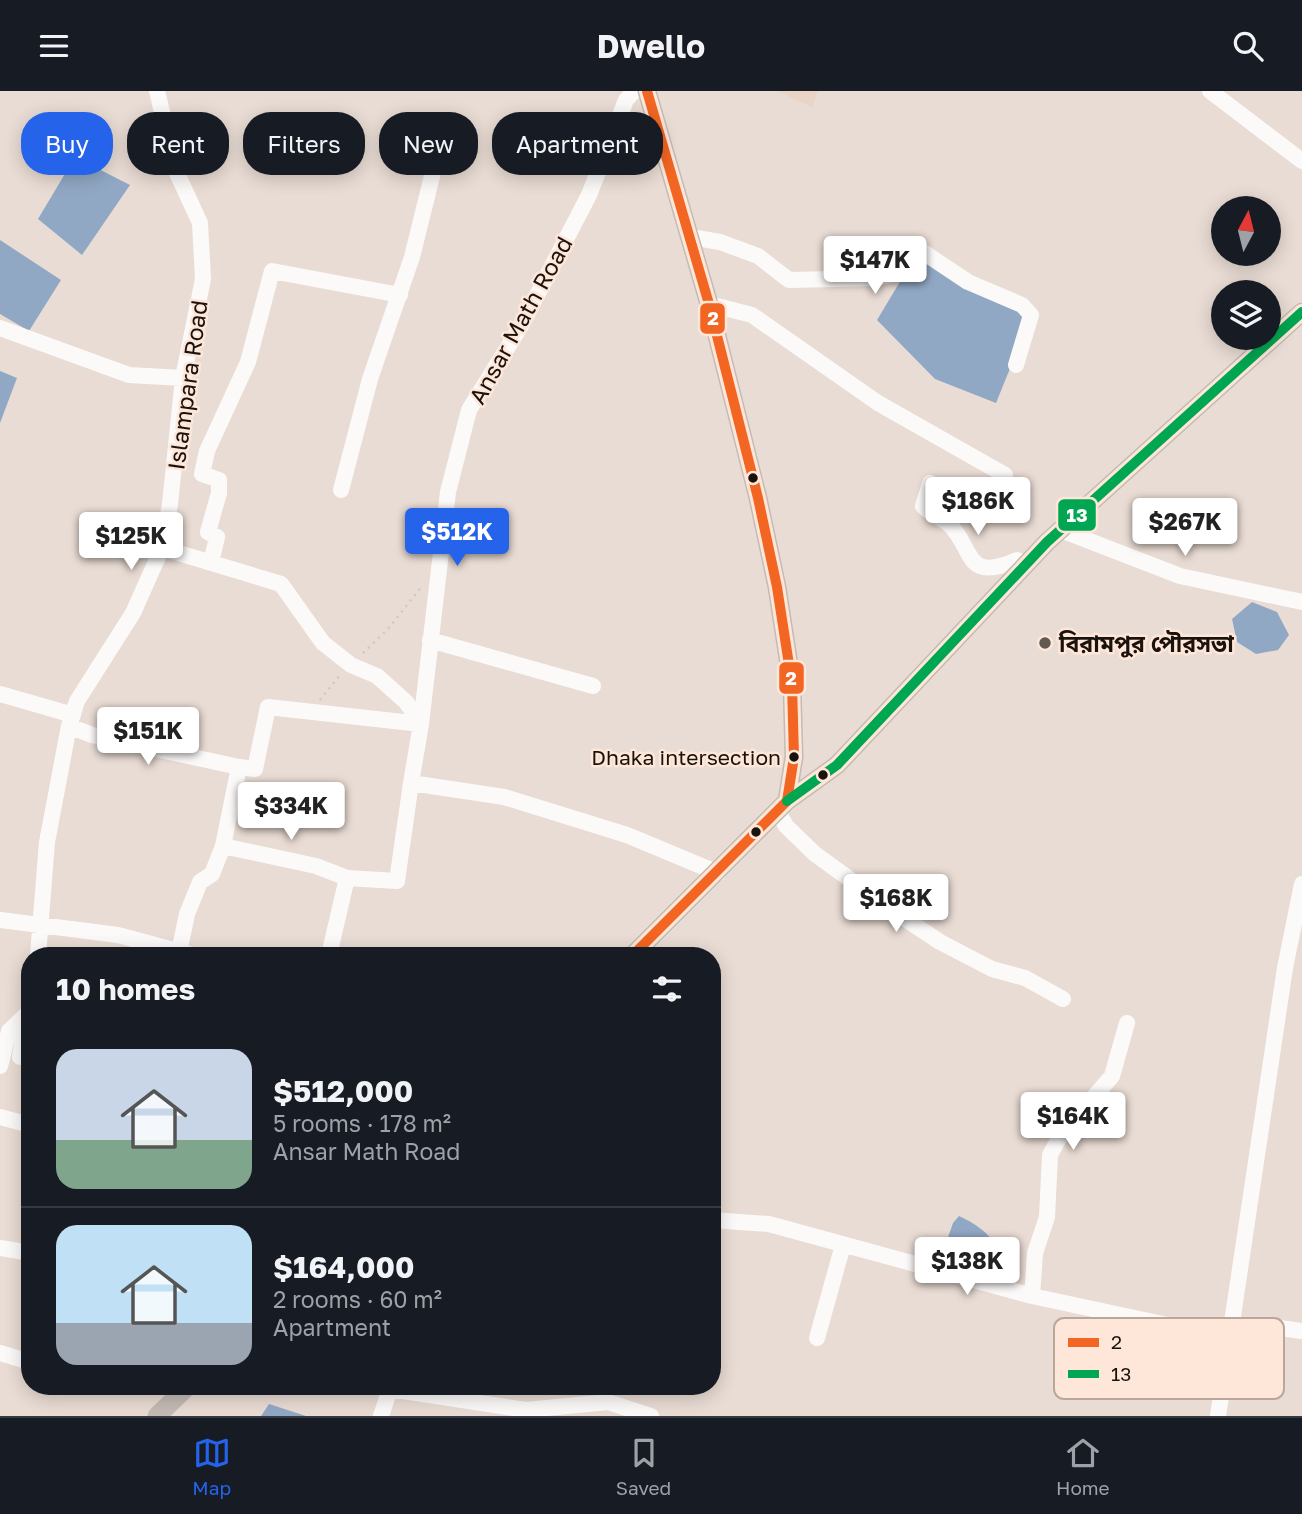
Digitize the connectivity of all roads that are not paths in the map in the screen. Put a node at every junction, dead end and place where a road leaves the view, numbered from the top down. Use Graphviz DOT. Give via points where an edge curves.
graph roads {
  1 [pos="157,91"];
  2 [pos="634,91"];
  3 [pos="647,91"];
  4 [pos="1210,91"];
  5 [pos="1302,161"];
  6 [pos="432,175"];
  7 [pos="691,237"];
  8 [pos="400,295"];
  9 [pos="709,304"];
  10 [pos="1302,312"];
  11 [pos="0,328"];
  12 [pos="1016,365"];
  13 [pos="183,378"];
  14 [pos="1005,475"];
  15 [pos="930,483"];
  16 [pos="341,490"];
  17 [pos="1061,530"];
  18 [pos="162,548"];
  19 [pos="211,563"];
  20 [pos="1027,564"];
  21 [pos="1302,603"];
  22 [pos="430,640"];
  23 [pos="593,686"];
  24 [pos="0,694"];
  25 [pos="71,721"];
  26 [pos="421,724"];
  27 [pos="239,767"];
  28 [pos="411,783"];
  29 [pos="783,806"];
  30 [pos="223,846"];
  31 [pos="718,873"];
  32 [pos="347,878"];
  33 [pos="1302,884"];
  34 [pos="0,921"];
  35 [pos="42,926"];
  36 [pos="39,947"];
  37 [pos="161,947"];
  38 [pos="186,947"];
  39 [pos="331,947"];
  40 [pos="641,947"];
  41 [pos="1063,999"];
  42 [pos="21,1017"];
  43 [pos="1127,1023"];
  44 [pos="1,1058"];
  45 [pos="21,1058"];
  46 [pos="0,1117"];
  47 [pos="21,1123"];
  48 [pos="721,1221"];
  49 [pos="843,1245"];
  50 [pos="0,1248"];
  51 [pos="21,1252"];
  52 [pos="1032,1296"];
  53 [pos="1135,1318"];
  54 [pos="1231,1318"];
  55 [pos="1284,1329"];
  56 [pos="1302,1331"];
  57 [pos="817,1338"];
  58 [pos="0,1353"];
  59 [pos="21,1359"];
  60 [pos="179,1395"];
  61 [pos="388,1395"];
  62 [pos="438,1395"];
  63 [pos="157,1416"];
  64 [pos="381,1416"];
  65 [pos="651,1416"];
  1 -- 13 [label="street, Islampara Road" via="176,171 200,223 203,279"];
  2 -- 22 [label="street, Ansar Math Road" via="626,100 589,195 522,324 470,410 448,492"];
  3 -- 7 [label="main road"];
  4 -- 5 [label="street"];
  6 -- 8 [label="street"];
  7 -- 9 [label="main road"];
  7 -- 12 [label="street" via="758,256 789,280 877,278 896,273 909,252 923,252 968,282 1022,305 1031,315"];
  8 -- 16 [label="street" via="370,379"];
  8 -- 19 [label="street" via="272,271 248,362 207,451 202,474 219,480 208,532 217,537"];
  9 -- 14 [label="street" via="752,315 878,403"];
  9 -- 29 [label="main road" via="777,587 792,684 794,757"];
  10 -- 17 [label="main road"];
  11 -- 13 [label="street" via="129,375"];
  13 -- 18 [label="street, Islampara Road"];
  15 -- 20 [label="street" via="923,506 951,526 969,558 987,567 1017,560"];
  17 -- 20 [label="main road"];
  17 -- 21 [label="street" via="1180,576"];
  18 -- 19 [label="street"];
  18 -- 25 [label="street, Islampara Road" via="133,614 77,701"];
  19 -- 26 [label="street" via="281,584 323,643 351,665 377,676 406,702"];
  20 -- 29 [label="main road" via="837,765"];
  22 -- 23 [label="street"];
  22 -- 26 [label="street, Ansar Math Road"];
  24 -- 25 [label="street"];
  25 -- 27 [label="street" via="92,735"];
  25 -- 35 [label="street, Islampara Road" via="48,833"];
  26 -- 27 [label="street" via="268,707 255,769"];
  26 -- 28 [label="street, Ansar Math Road"];
  27 -- 30 [label="street"];
  28 -- 31 [label="street" via="504,797 626,835"];
  28 -- 32 [label="street, Ansar Math Road" via="397,881"];
  29 -- 31 [label="main road"];
  29 -- 41 [label="street" via="786,826 815,854 895,912 992,969 1025,978"];
  30 -- 32 [label="street" via="316,866"];
  30 -- 38 [label="street" via="187,914"];
  31 -- 40 [label="main road"];
  32 -- 39 [label="street"];
  33 -- 54 [label="street"];
  34 -- 35 [label="street"];
  35 -- 36 [label="street, Islampara Road"];
  35 -- 37 [label="street" via="118,935"];
  42 -- 44 [label="street" via="9,1031"];
  43 -- 52 [label="street" via="1112,1076 1061,1135 1050,1155 1047,1217 1035,1253"];
  44 -- 45 [label="street"];
  46 -- 47 [label="street"];
  48 -- 49 [label="street" via="769,1224"];
  49 -- 52 [label="street"];
  49 -- 57 [label="street"];
  50 -- 51 [label="street"];
  52 -- 53 [label="street"];
  55 -- 56 [label="street"];
  58 -- 59 [label="street"];
  60 -- 63 [label="main road"];
  61 -- 64 [label="street"];
  62 -- 65 [label="street" via="526,1410 608,1402"];
}
